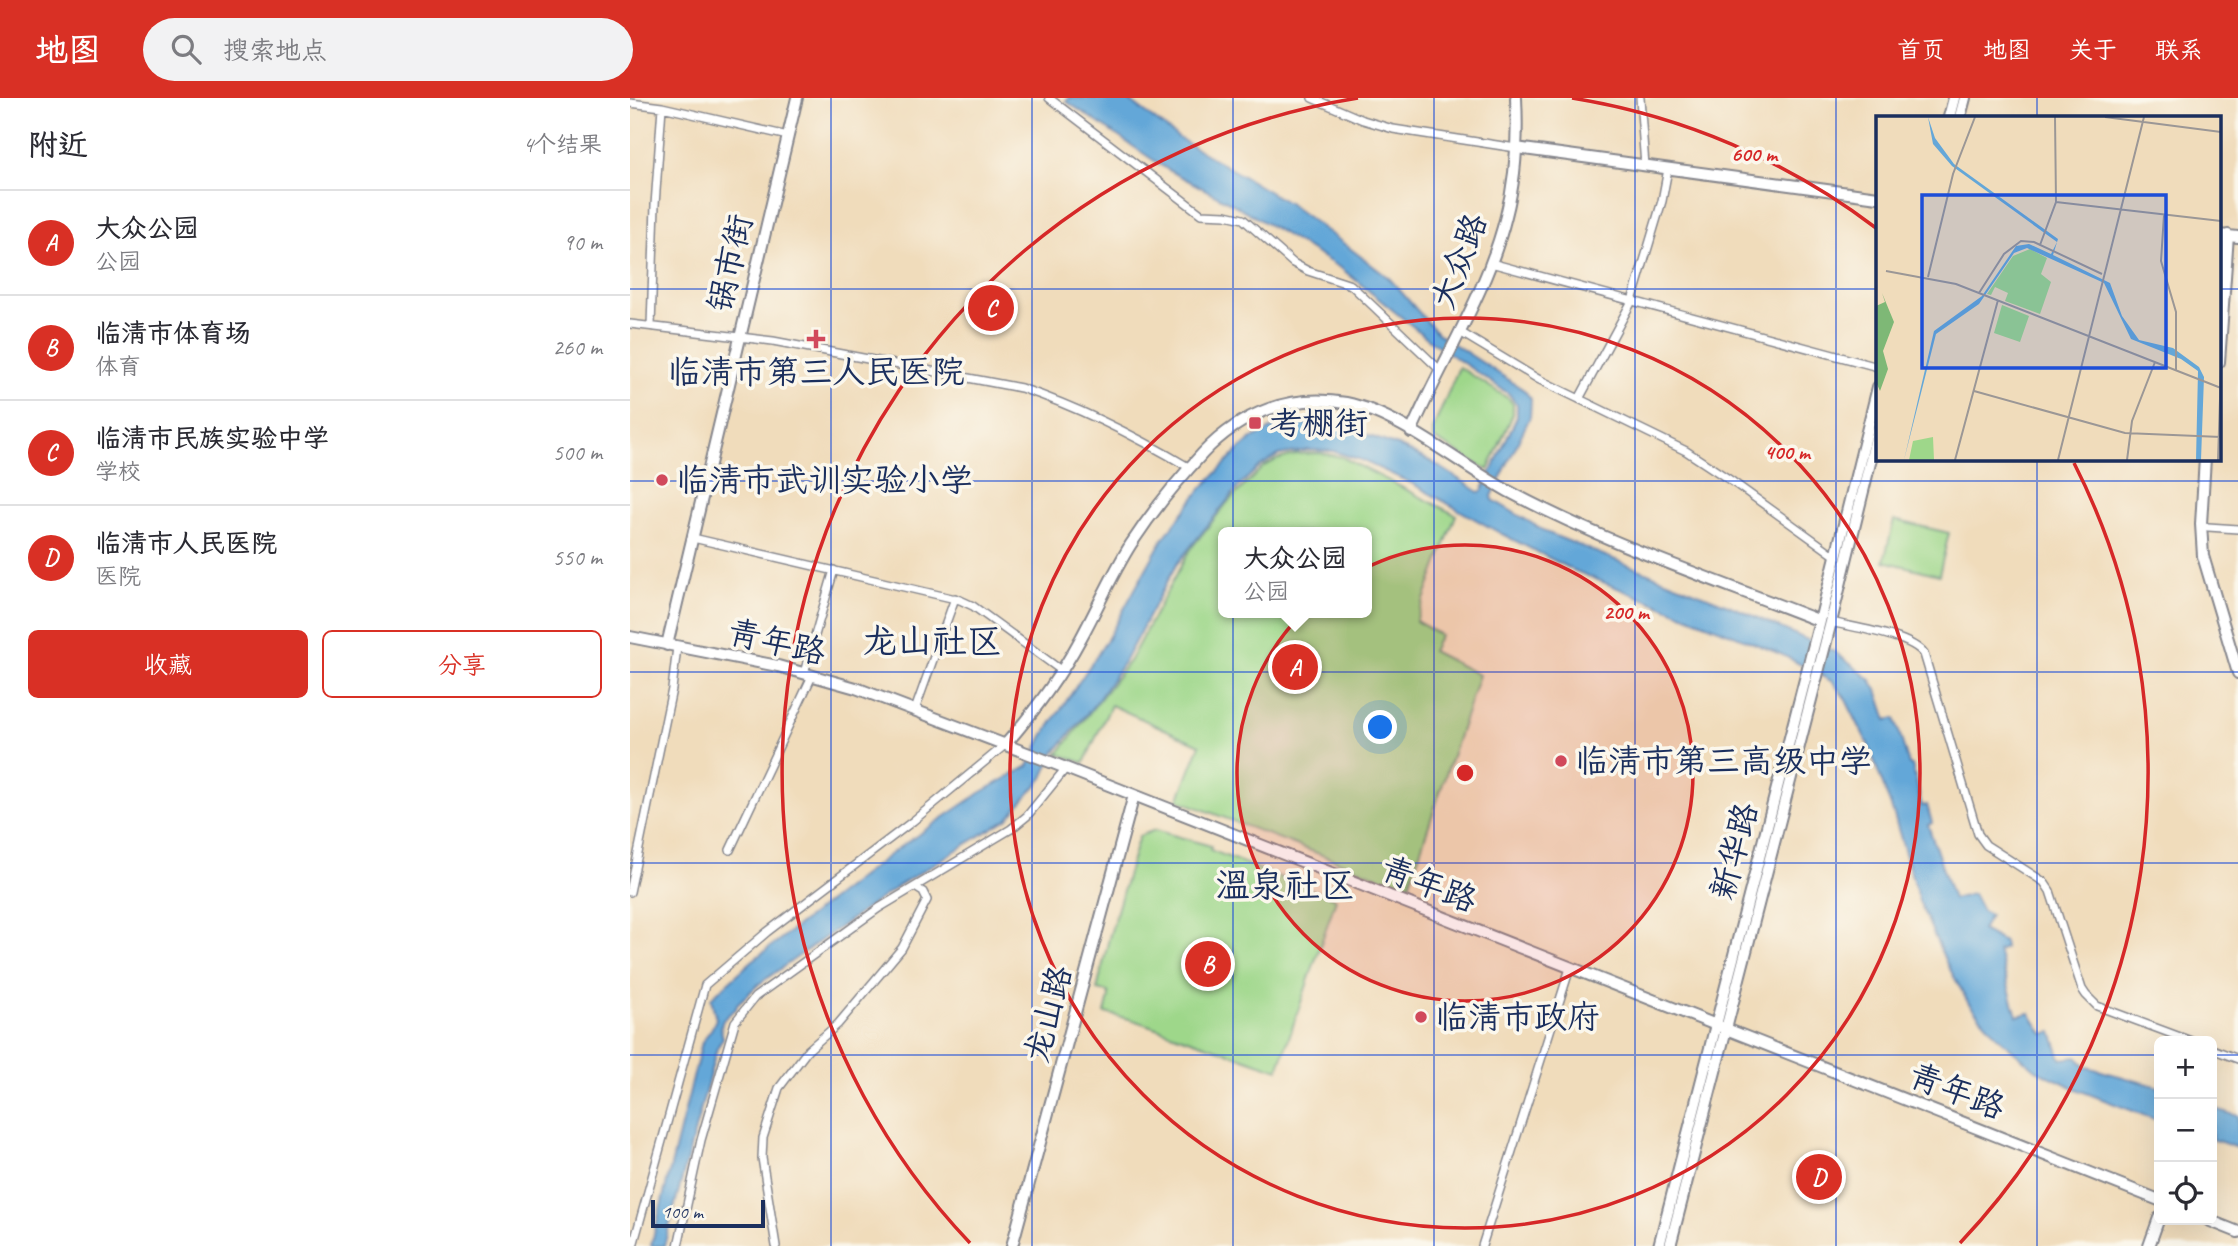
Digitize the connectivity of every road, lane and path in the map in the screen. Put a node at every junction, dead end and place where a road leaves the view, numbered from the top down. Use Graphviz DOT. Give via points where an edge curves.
graph roads {
  1 [pos="797,98"];
  2 [pos="1049,98"];
  3 [pos="1312,98"];
  4 [pos="1516,98"];
  5 [pos="1640,98"];
  6 [pos="1954,98"];
  7 [pos="1965,98"];
  8 [pos="630,103"];
  9 [pos="660,104"];
  10 [pos="1949,116"];
  11 [pos="1960,116"];
  12 [pos="788,136"];
  13 [pos="1516,148"];
  14 [pos="1646,166"];
  15 [pos="1668,169"];
  16 [pos="1876,197"];
  17 [pos="2226,235"];
  18 [pos="2220,262"];
  19 [pos="1491,263"];
  20 [pos="1632,301"];
  21 [pos="630,324"];
  22 [pos="651,326"];
  23 [pos="1460,332"];
  24 [pos="740,337"];
  25 [pos="2220,344"];
  26 [pos="1876,366"];
  27 [pos="1440,370"];
  28 [pos="1876,395"];
  29 [pos="1579,399"];
  30 [pos="1411,432"];
  31 [pos="1876,437"];
  32 [pos="2205,460"];
  33 [pos="2212,460"];
  34 [pos="1190,468"];
  35 [pos="2208,527"];
  36 [pos="2238,529"];
  37 [pos="693,538"];
  38 [pos="1837,557"];
  39 [pos="834,570"];
  40 [pos="955,598"];
  41 [pos="1824,627"];
  42 [pos="630,637"];
  43 [pos="672,646"];
  44 [pos="2238,651"];
  45 [pos="1062,671"];
  46 [pos="2238,673"];
  47 [pos="808,674"];
  48 [pos="915,710"];
  49 [pos="1005,745"];
  50 [pos="1066,768"];
  51 [pos="1134,795"];
  52 [pos="730,850"];
  53 [pos="915,887"];
  54 [pos="630,892"];
  55 [pos="1570,968"];
  56 [pos="1720,1027"];
  57 [pos="2178,1036"];
  58 [pos="2217,1051"];
  59 [pos="2238,1059"];
  60 [pos="2154,1198"];
  61 [pos="2217,1223"];
  62 [pos="2157,1225"];
  63 [pos="2238,1231"];
  64 [pos="633,1246"];
  65 [pos="678,1246"];
  66 [pos="776,1246"];
  67 [pos="1012,1246"];
  68 [pos="1482,1246"];
  69 [pos="1659,1246"];
  70 [pos="1670,1246"];
  71 [pos="2149,1246"];
  1 -- 12 [label="street, 锅市街"];
  2 -- 27 [label="street" via="1201,214 1242,219 1293,263 1351,285"];
  3 -- 13 [label="street" via="1393,129"];
  4 -- 13 [label="street, 大众路"];
  5 -- 14 [label="street"];
  6 -- 10 [label="street"];
  7 -- 11 [label="street"];
  8 -- 9 [label="street"];
  9 -- 12 [label="street"];
  9 -- 22 [label="street"];
  12 -- 24 [label="street, 锅市街"];
  13 -- 14 [label="street"];
  13 -- 19 [label="street, 大众路" via="1507,214"];
  14 -- 15 [label="street"];
  15 -- 16 [label="street"];
  15 -- 20 [label="street"];
  17 -- 18 [label="street"];
  17 -- 25 [label="street"];
  19 -- 20 [label="street"];
  19 -- 23 [label="street, 大众路"];
  20 -- 26 [label="street"];
  20 -- 29 [label="street"];
  21 -- 22 [label="street"];
  22 -- 24 [label="street"];
  23 -- 27 [label="street, 大众路"];
  23 -- 29 [label="street"];
  24 -- 34 [label="street" via="1021,388 1136,436"];
  24 -- 37 [label="street, 锅市街"];
  27 -- 30 [label="street, 大众路"];
  28 -- 38 [label="street, 新华路"];
  29 -- 38 [label="street" via="1686,451"];
  30 -- 34 [label="street" via="1370,409 1345,403 1284,404 1237,423"];
  30 -- 41 [label="street" via="1507,490 1577,525"];
  31 -- 41 [label="street, 新华路"];
  32 -- 46 [label="street" via="2203,556"];
  33 -- 35 [label="street"];
  34 -- 45 [label="street" via="1130,546"];
  35 -- 36 [label="street"];
  35 -- 44 [label="street" via="2209,555"];
  37 -- 39 [label="street"];
  37 -- 43 [label="street, 锅市街"];
  38 -- 41 [label="street, 新华路"];
  39 -- 40 [label="street"];
  39 -- 47 [label="street"];
  40 -- 45 [label="street" via="973,606"];
  40 -- 48 [label="street"];
  41 -- 56 [label="street, 新华路"];
  41 -- 57 [label="street" via="1907,641 1919,648 1978,834 1986,845 2044,882 2086,995 2097,1006"];
  42 -- 43 [label="street, 青年路"];
  43 -- 47 [label="street, 青年路"];
  43 -- 54 [label="street" via="672,690"];
  45 -- 49 [label="street"];
  47 -- 48 [label="street, 青年路"];
  47 -- 52 [label="street"];
  48 -- 49 [label="street, 青年路"];
  49 -- 50 [label="street, 青年路"];
  49 -- 64 [label="street" via="705,985"];
  50 -- 51 [label="street, 青年路"];
  50 -- 53 [label="street" via="1012,829"];
  51 -- 55 [label="street, 青年路"];
  51 -- 67 [label="street, 龙山路"];
  53 -- 65 [label="street" via="878,908 755,997 735,1022 701,1140"];
  53 -- 66 [label="street" via="927,900 902,948 838,1024 807,1050 779,1087 763,1138 762,1158"];
  55 -- 56 [label="street, 青年路"];
  55 -- 68 [label="street"];
  56 -- 60 [label="street, 青年路"];
  56 -- 69 [label="street, 新华路"];
  56 -- 70 [label="street, 新华路"];
  58 -- 59 [label="street"];
  61 -- 63 [label="street"];
  62 -- 71 [label="street"];
}
